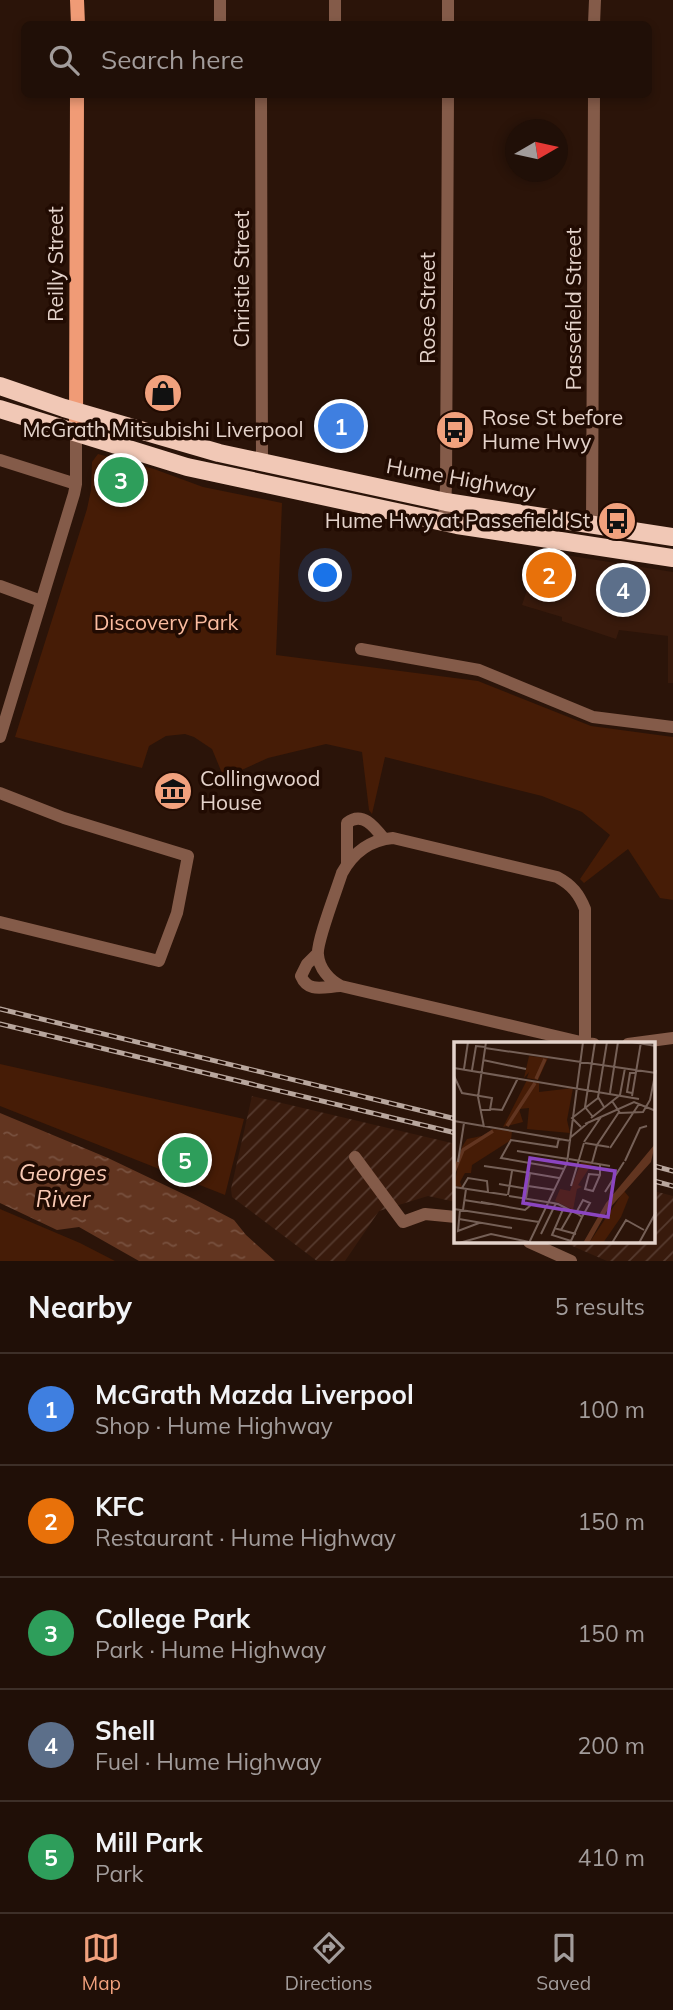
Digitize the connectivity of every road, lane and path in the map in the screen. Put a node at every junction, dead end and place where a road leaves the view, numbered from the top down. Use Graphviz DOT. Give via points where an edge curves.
graph roads {
  1 [pos="77,0"];
  2 [pos="220,0"];
  3 [pos="335,0"];
  4 [pos="448,0"];
  5 [pos="594,0"];
  6 [pos="78,21"];
  7 [pos="220,21"];
  8 [pos="335,21"];
  9 [pos="448,21"];
  10 [pos="594,21"];
  11 [pos="77,98"];
  12 [pos="261,98"];
  13 [pos="448,98"];
  14 [pos="594,98"];
  15 [pos="0,386"];
  16 [pos="0,409"];
  17 [pos="76,411"];
  18 [pos="76,434"];
  19 [pos="0,460"];
  20 [pos="262,463"];
  21 [pos="76,484"];
  22 [pos="446,502"];
  23 [pos="444,522"];
  24 [pos="593,525"];
  25 [pos="673,537"];
  26 [pos="673,558"];
  27 [pos="0,586"];
  28 [pos="41,601"];
  29 [pos="361,649"];
  30 [pos="2,723"];
  31 [pos="673,727"];
  32 [pos="0,737"];
  33 [pos="0,793"];
  34 [pos="384,839"];
  35 [pos="347,863"];
  36 [pos="0,922"];
  37 [pos="317,954"];
  38 [pos="341,986"];
  39 [pos="673,1038"];
  40 [pos="580,1042"];
  41 [pos="589,1042"];
  42 [pos="643,1042"];
  43 [pos="355,1157"];
  44 [pos="454,1217"];
  45 [pos="532,1244"];
  46 [pos="570,1261"];
  1 -- 6 [label="main road"];
  2 -- 7 [label="street"];
  3 -- 8 [label="street"];
  4 -- 9 [label="street"];
  5 -- 10 [label="street"];
  11 -- 17 [label="main road, Reilly Street"];
  12 -- 20 [label="street, Christie Street"];
  13 -- 22 [label="street, Rose Street"];
  14 -- 24 [label="street, Passefield Street"];
  15 -- 17 [label="highway, Hume Highway"];
  16 -- 18 [label="highway, Hume Highway"];
  17 -- 18 [label="main road, Reilly Street"];
  17 -- 20 [label="highway, Hume Highway"];
  18 -- 21 [label="street"];
  18 -- 23 [label="highway, Hume Highway" via="187,467"];
  19 -- 21 [label="street"];
  20 -- 22 [label="highway, Hume Highway"];
  21 -- 28 [label="street"];
  22 -- 23 [label="street, Rose Street"];
  22 -- 24 [label="highway, Hume Highway"];
  23 -- 26 [label="highway, Hume Highway"];
  24 -- 25 [label="highway, Hume Highway"];
  27 -- 28 [label="street"];
  28 -- 30 [label="street"];
  29 -- 31 [label="street" via="479,670 593,717"];
  30 -- 32 [label="street"];
  33 -- 36 [label="street" via="188,856 177,913 159,961"];
  34 -- 35 [label="street" via="363,848"];
  34 -- 35 [label="street" via="365,820 352,819 347,823"];
  34 -- 41 [label="street" via="557,877 575,890 585,909"];
  35 -- 37 [label="street"];
  37 -- 38 [label="street" via="327,975"];
  37 -- 38 [label="street" via="301,976 305,984 313,989"];
  38 -- 40 [label="street"];
  39 -- 42 [label="street"];
  43 -- 44 [label="street" via="403,1222 425,1214"];
  45 -- 46 [label="street"];
}
